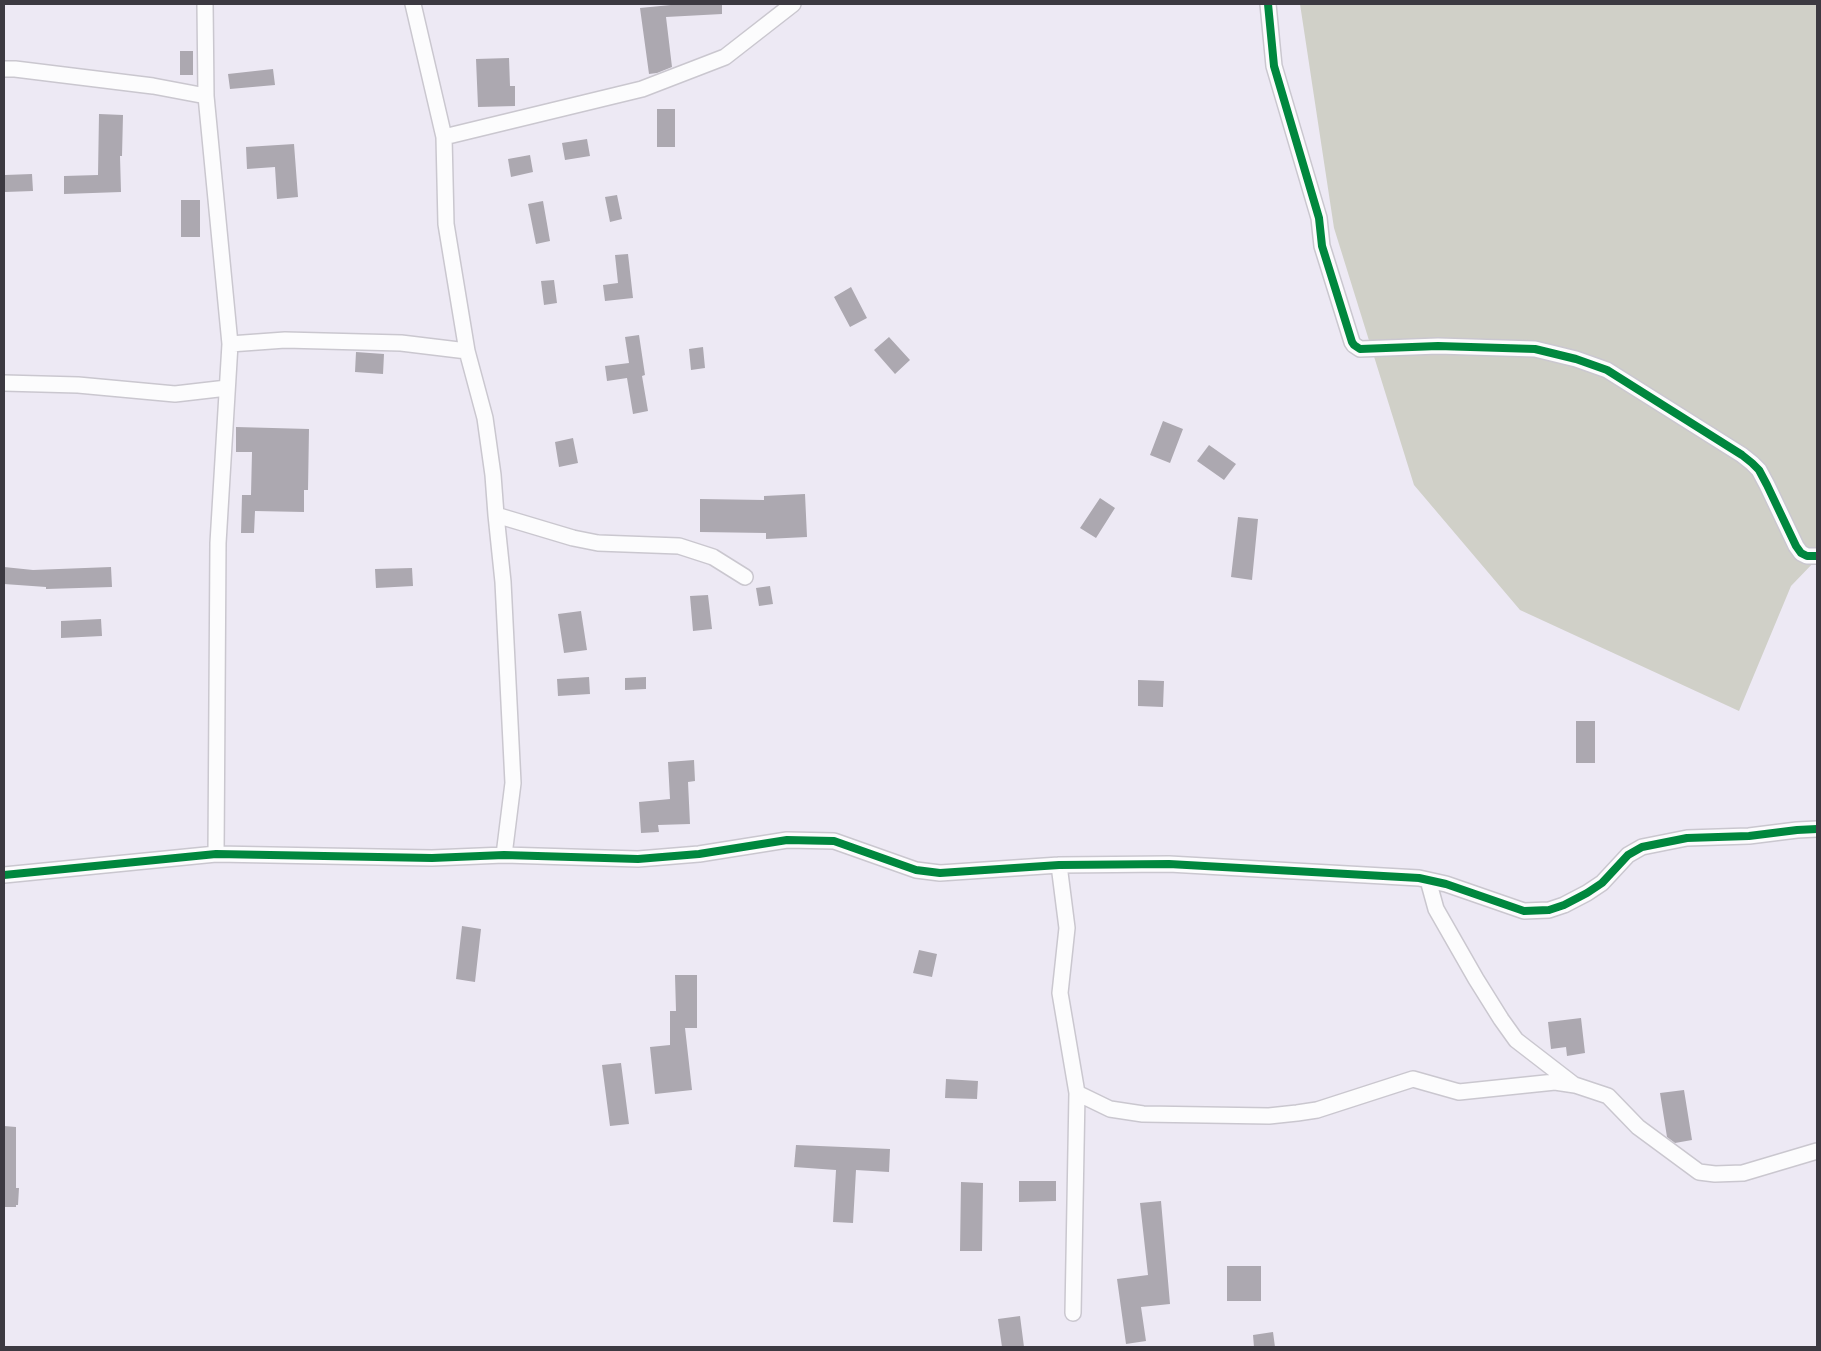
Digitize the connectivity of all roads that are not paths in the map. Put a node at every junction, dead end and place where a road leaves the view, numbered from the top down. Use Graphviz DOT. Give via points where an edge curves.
graph roads {
  1 [pos="205,4"];
  2 [pos="413,4"];
  3 [pos="793,4"];
  4 [pos="1268,4"];
  5 [pos="4,69"];
  6 [pos="206,96"];
  7 [pos="444,137"];
  8 [pos="230,344"];
  9 [pos="467,351"];
  10 [pos="4,383"];
  11 [pos="227,388"];
  12 [pos="496,514"];
  13 [pos="1817,556"];
  14 [pos="745,577"];
  15 [pos="1817,829"];
  16 [pos="216,854"];
  17 [pos="504,855"];
  18 [pos="1059,865"];
  19 [pos="4,875"];
  20 [pos="1428,880"];
  21 [pos="1575,1086"];
  22 [pos="1077,1093"];
  23 [pos="1817,1151"];
  24 [pos="1073,1313"];
  1 -- 6 [label="street"];
  2 -- 7 [label="street"];
  3 -- 7 [label="street" via="725,57 642,89"];
  4 -- 13 [label="street" via="1274,66 1318,218 1328,267 1354,345 1360,349 1438,346 1535,349 1607,370 1752,463 1768,485 1796,546 1807,556"];
  5 -- 6 [label="street" via="153,86"];
  6 -- 8 [label="street"];
  7 -- 9 [label="street" via="446,224"];
  8 -- 9 [label="street" via="285,340 391,343"];
  8 -- 11 [label="street"];
  9 -- 12 [label="street" via="485,418"];
  10 -- 11 [label="street" via="78,385 175,394"];
  11 -- 16 [label="street" via="218,543"];
  12 -- 14 [label="street" via="573,538 679,546 713,557"];
  12 -- 17 [label="street" via="503,582 513,783"];
  15 -- 20 [label="street" via="1687,838 1642,847 1628,854 1602,883 1588,893 1549,910 1524,911"];
  16 -- 17 [label="street" via="432,858"];
  16 -- 19 [label="street"];
  17 -- 18 [label="street" via="638,859 699,854 787,840 834,841 916,870 940,873"];
  18 -- 20 [label="street" via="1169,864"];
  18 -- 22 [label="street" via="1067,928 1060,993"];
  20 -- 21 [label="street" via="1436,909 1501,1019 1516,1040"];
  21 -- 22 [label="street" via="1554,1082 1459,1092 1413,1079 1317,1110 1269,1116 1143,1114 1110,1109"];
  21 -- 23 [label="street" via="1608,1096 1638,1127 1699,1172 1743,1173"];
  22 -- 24 [label="street"];
}
